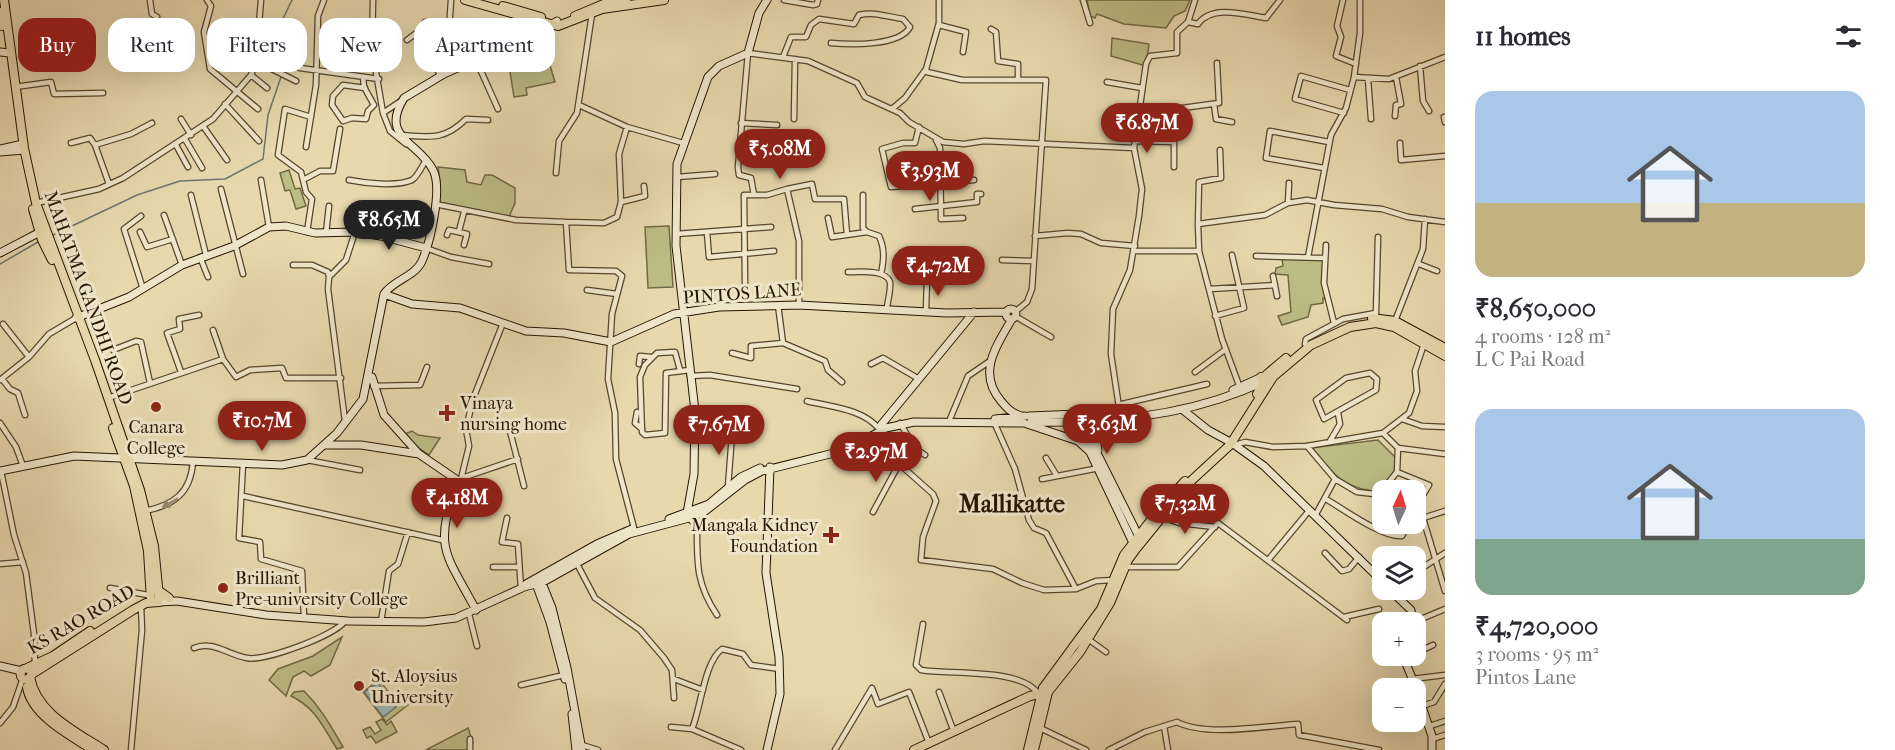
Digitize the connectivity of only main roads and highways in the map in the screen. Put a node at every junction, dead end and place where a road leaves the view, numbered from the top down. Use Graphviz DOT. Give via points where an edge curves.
graph roads {
  1 [pos="4,0"];
  2 [pos="465,0"];
  3 [pos="482,0"];
  4 [pos="626,0"];
  5 [pos="664,0"];
  6 [pos="499,5"];
  7 [pos="0,12"];
  8 [pos="528,18"];
  9 [pos="539,18"];
  10 [pos="555,23"];
  11 [pos="5,53"];
  12 [pos="22,147"];
  13 [pos="77,317"];
  14 [pos="1426,341"];
  15 [pos="1445,348"];
  16 [pos="1445,356"];
  17 [pos="1268,376"];
  18 [pos="1232,443"];
  19 [pos="125,456"];
  20 [pos="1137,542"];
  21 [pos="148,598"];
  22 [pos="173,599"];
  23 [pos="29,673"];
  24 [pos="1041,698"];
  25 [pos="928,747"];
  26 [pos="93,750"];
  27 [pos="104,750"];
  28 [pos="914,750"];
  29 [pos="1028,750"];
  30 [pos="1034,750"];
  1 -- 11 [label="main road, MAHATMA GANDHI ROAD"];
  2 -- 6 [label="main road"];
  3 -- 6 [label="main road"];
  4 -- 10 [label="main road" via="606,3"];
  5 -- 10 [label="main road" via="602,9 577,21"];
  6 -- 8 [label="main road"];
  6 -- 9 [label="main road"];
  7 -- 11 [label="main road, MAHATMA GANDHI ROAD"];
  11 -- 12 [label="main road, MAHATMA GANDHI ROAD"];
  11 -- 12 [label="main road, MAHATMA GANDHI ROAD" via="15,87"];
  12 -- 13 [label="main road, MAHATMA GANDHI ROAD" via="36,203"];
  12 -- 13 [label="main road, MAHATMA GANDHI ROAD" via="27,186 40,232"];
  13 -- 19 [label="main road, MAHATMA GANDHI ROAD"];
  13 -- 19 [label="main road, MAHATMA GANDHI ROAD"];
  14 -- 15 [label="main road"];
  14 -- 16 [label="main road"];
  14 -- 17 [label="main road" via="1394,327 1350,327 1311,345"];
  14 -- 17 [label="main road" via="1395,321 1376,316 1336,327 1305,344"];
  17 -- 18 [label="main road"];
  18 -- 20 [label="main road" via="1192,480"];
  18 -- 20 [label="main road" via="1161,507"];
  19 -- 21 [label="main road, MAHATMA GANDHI ROAD" via="148,551"];
  19 -- 21 [label="main road, MAHATMA GANDHI ROAD" via="154,546"];
  20 -- 24 [label="main road" via="1124,555 1101,609"];
  20 -- 24 [label="main road" via="1110,603 1088,639"];
  21 -- 22 [label="main road"];
  21 -- 23 [label="main road, KS RAO ROAD"];
  23 -- 26 [label="main road, KS RAO ROAD" via="28,697 50,720"];
  23 -- 27 [label="main road" via="38,701"];
  24 -- 25 [label="main road"];
  24 -- 25 [label="main road" via="1030,696"];
  24 -- 29 [label="main road"];
  24 -- 30 [label="main road"];
  25 -- 28 [label="main road"];
}
